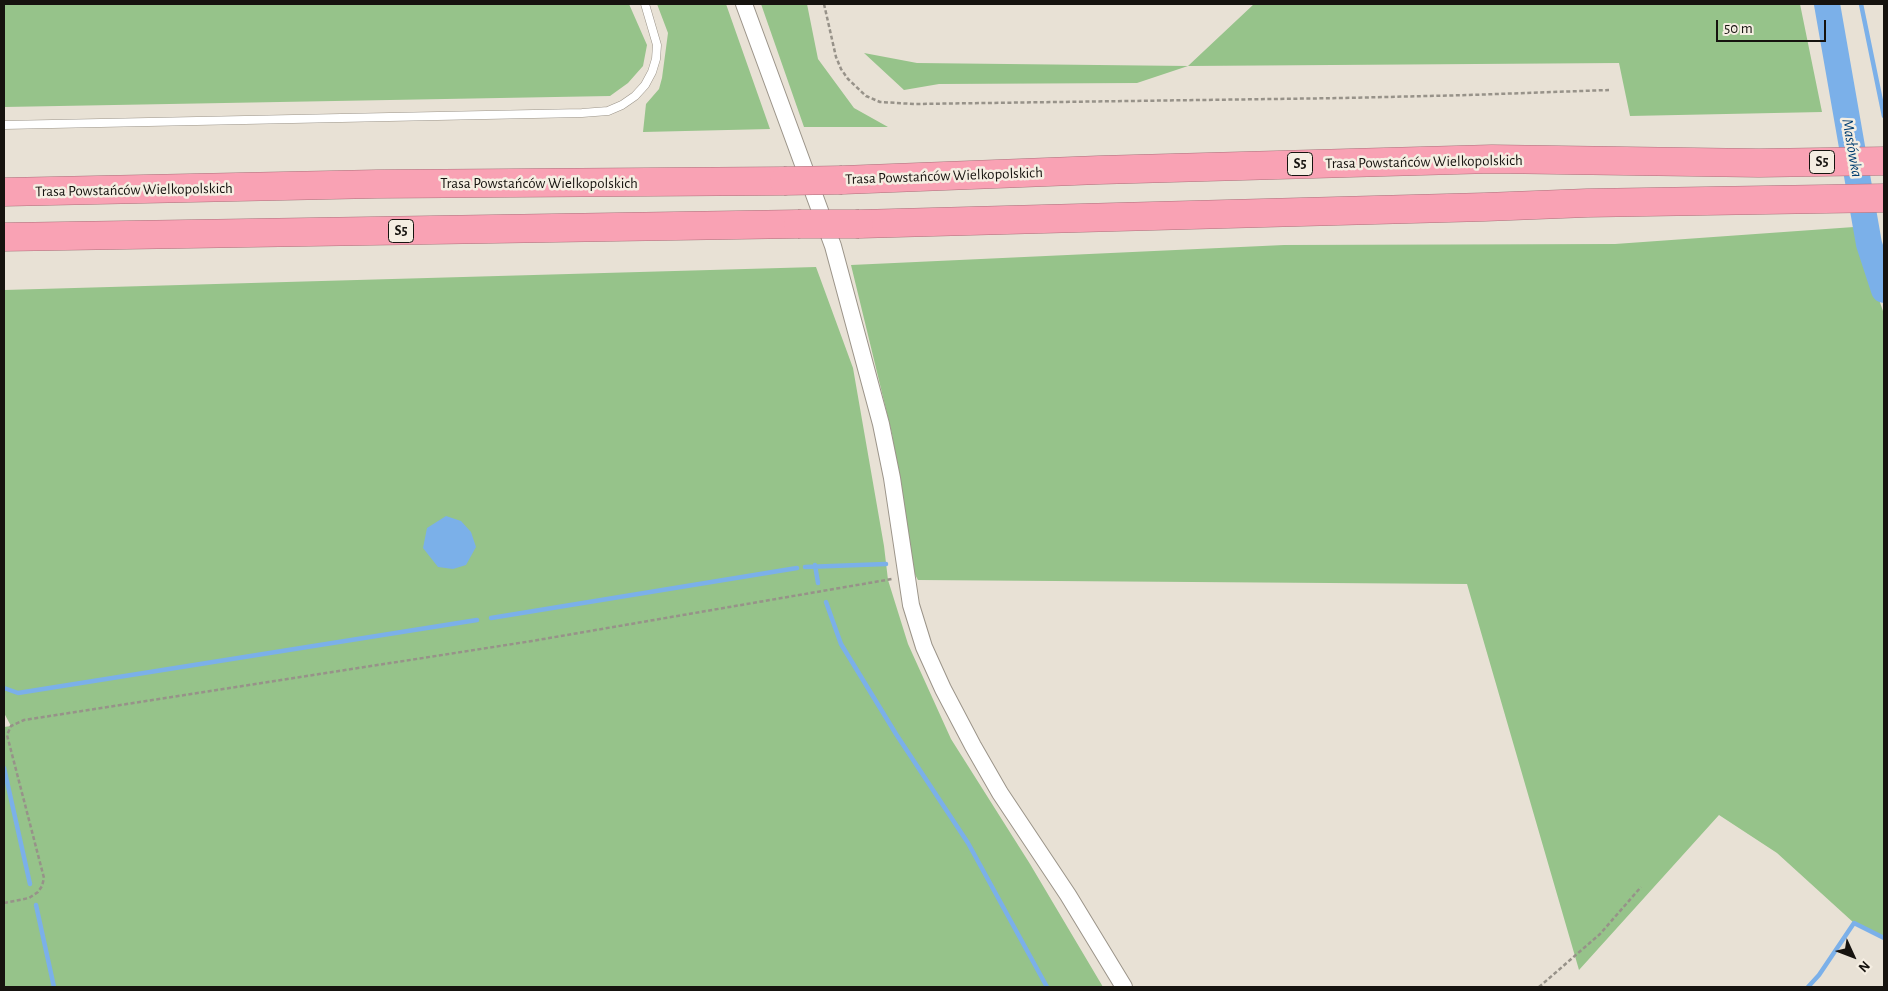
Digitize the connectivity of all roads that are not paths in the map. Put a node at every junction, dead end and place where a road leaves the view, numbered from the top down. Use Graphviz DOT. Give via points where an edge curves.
graph roads {
  1 [pos="645,4"];
  2 [pos="744,4"];
  3 [pos="4,125"];
  4 [pos="1884,161"];
  5 [pos="4,192"];
  6 [pos="1884,198"];
  7 [pos="4,237"];
  8 [pos="1124,987"];
  1 -- 3 [label="lane" via="657,45 652,72 635,96 608,111"];
  2 -- 8 [label="street" via="833,246 881,424 911,605 924,647 972,746"];
  4 -- 5 [label="highway, Trasa Powstańców Wielkopolskich / S5, bridge" via="1759,164 1492,159 842,180 377,184"];
  6 -- 7 [label="highway, S5, bridge" via="1587,203 859,224"];
}
